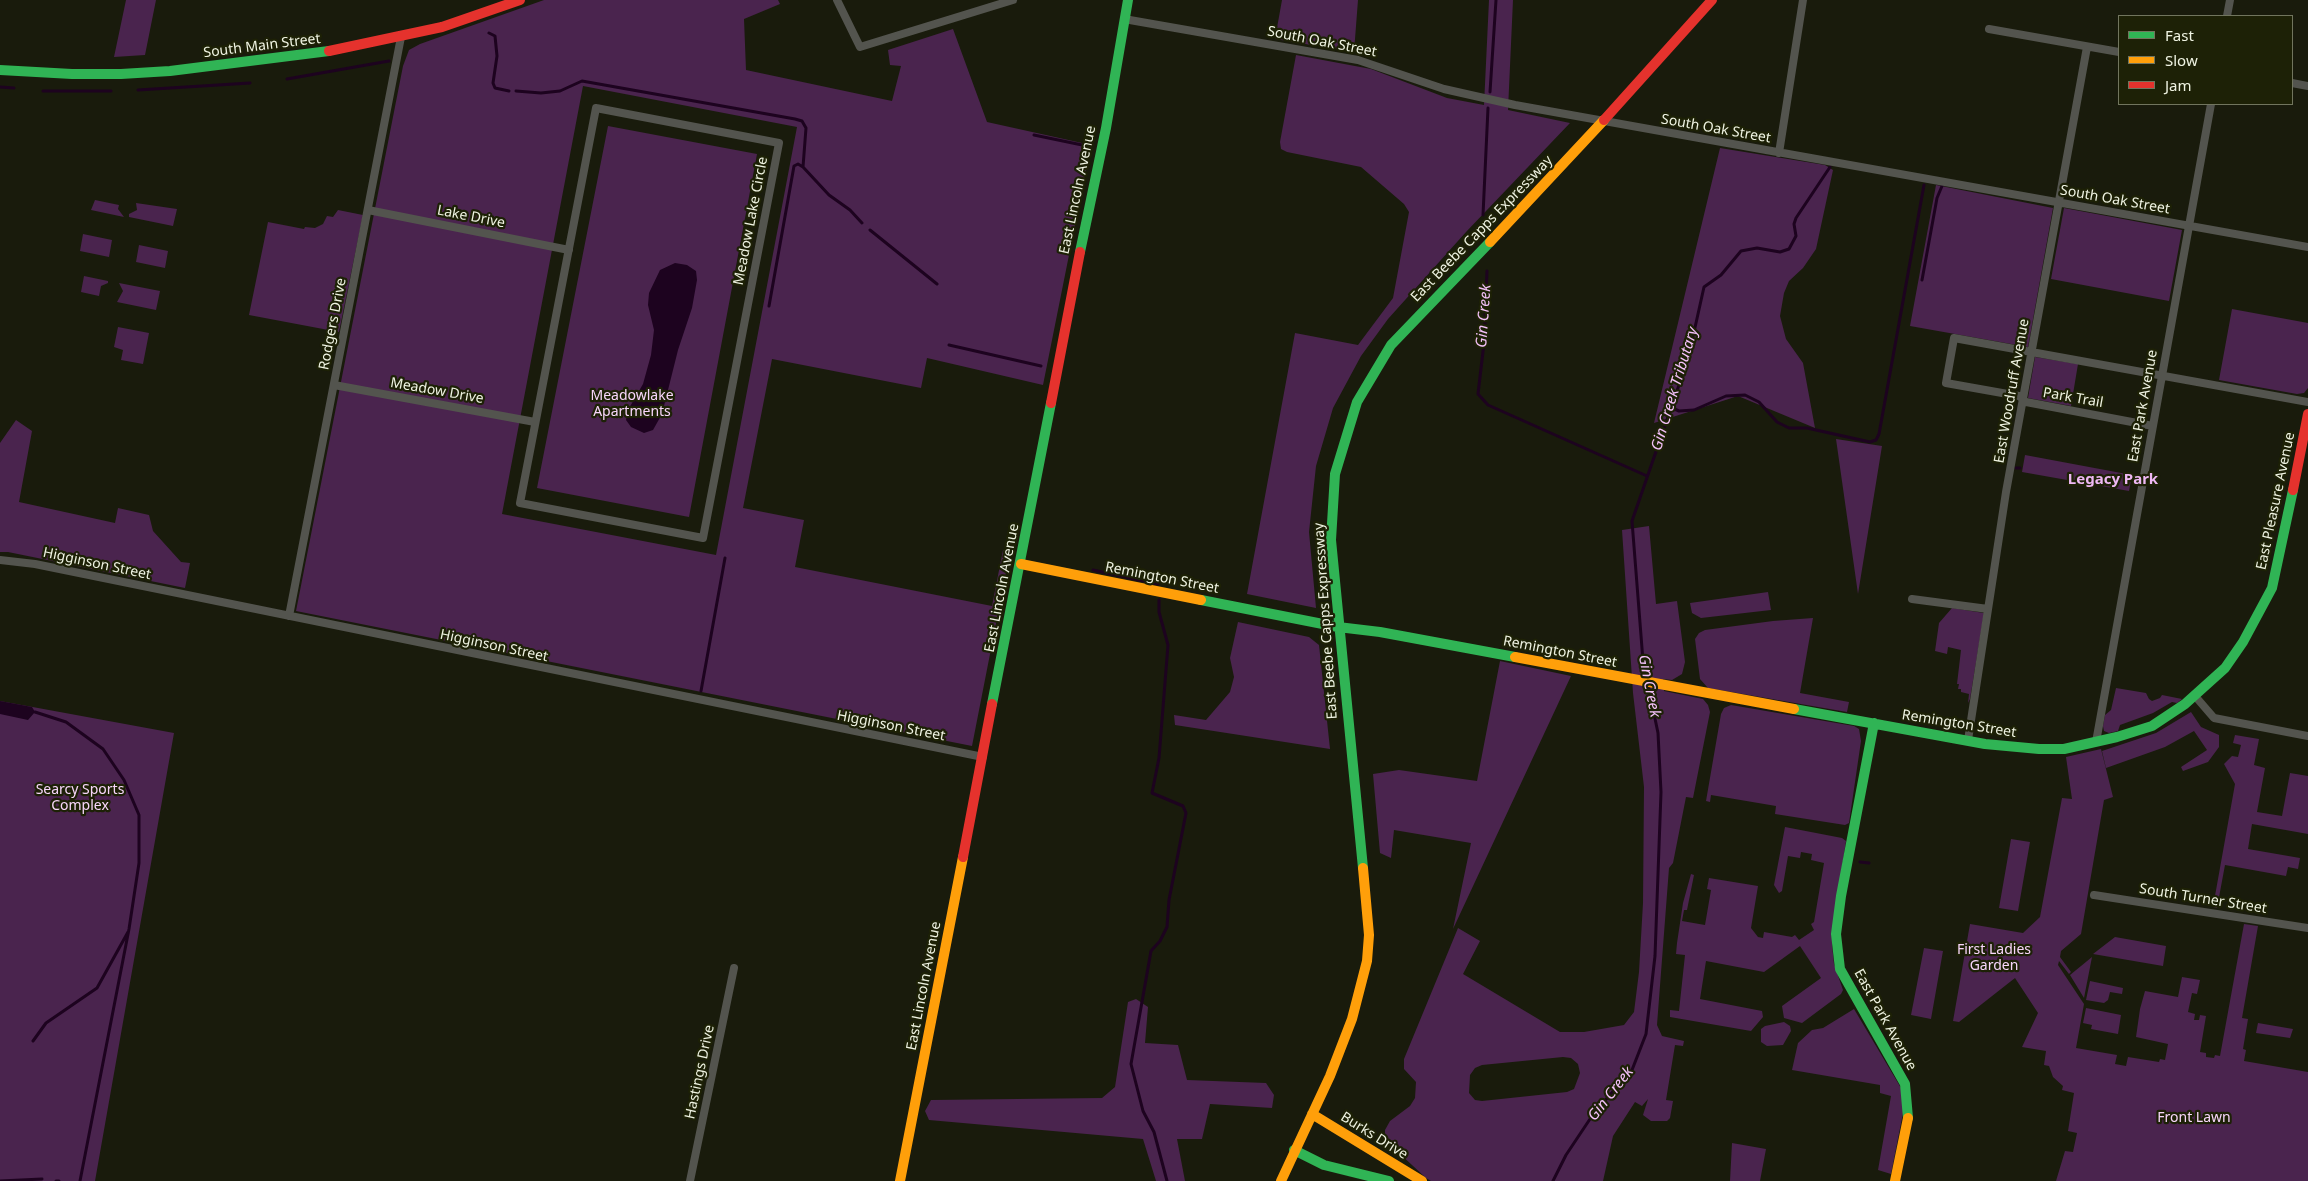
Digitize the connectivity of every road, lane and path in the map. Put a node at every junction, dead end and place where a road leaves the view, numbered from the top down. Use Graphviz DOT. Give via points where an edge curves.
graph roads {
  1 [pos="520,0"];
  2 [pos="837,0"];
  3 [pos="1013,0"];
  4 [pos="1128,0"];
  5 [pos="1712,0"];
  6 [pos="1803,0"];
  7 [pos="2230,0"];
  8 [pos="2227,15"];
  9 [pos="1124,19"];
  10 [pos="1989,29"];
  11 [pos="401,37"];
  12 [pos="2087,47"];
  13 [pos="2118,52"];
  14 [pos="0,70"];
  15 [pos="2293,83"];
  16 [pos="2308,86"];
  17 [pos="2211,105"];
  18 [pos="1602,122"];
  19 [pos="1779,153"];
  20 [pos="2058,203"];
  21 [pos="368,210"];
  22 [pos="2190,226"];
  23 [pos="2308,247"];
  24 [pos="569,250"];
  25 [pos="2031,352"];
  26 [pos="2161,376"];
  27 [pos="334,385"];
  28 [pos="2022,399"];
  29 [pos="2308,402"];
  30 [pos="2308,414"];
  31 [pos="536,422"];
  32 [pos="2153,426"];
  33 [pos="0,560"];
  34 [pos="1021,564"];
  35 [pos="1912,599"];
  36 [pos="1988,609"];
  37 [pos="288,616"];
  38 [pos="1338,627"];
  39 [pos="2195,696"];
  40 [pos="1874,723"];
  41 [pos="2308,736"];
  42 [pos="1968,740"];
  43 [pos="2096,742"];
  44 [pos="983,757"];
  45 [pos="2094,895"];
  46 [pos="2308,928"];
  47 [pos="734,968"];
  48 [pos="1312,1114"];
  49 [pos="1294,1150"];
  50 [pos="690,1181"];
  51 [pos="900,1181"];
  52 [pos="1281,1181"];
  53 [pos="1389,1181"];
  54 [pos="1422,1181"];
  55 [pos="1895,1181"];
  1 -- 11 [label="street, South Main Street" via="442,27"];
  2 -- 3 [label="street" via="860,47"];
  4 -- 9 [label="street, East Lincoln Avenue"];
  5 -- 18 [label="street, East Beebe Capps Expressway"];
  6 -- 19 [label="street"];
  7 -- 8 [label="street"];
  9 -- 18 [label="street, South Oak Street" via="1358,60 1444,89"];
  9 -- 34 [label="street, East Lincoln Avenue" via="1106,128"];
  10 -- 12 [label="street"];
  11 -- 14 [label="street, South Main Street" via="337,50 170,71 72,74"];
  11 -- 21 [label="street, Rodgers Drive"];
  12 -- 13 [label="street"];
  12 -- 20 [label="street, East Woodruff Avenue"];
  15 -- 16 [label="street"];
  17 -- 22 [label="street, East Park Avenue"];
  18 -- 19 [label="street, South Oak Street"];
  18 -- 38 [label="street, East Beebe Capps Expressway" via="1391,345 1357,402 1334,483 1331,540"];
  19 -- 20 [label="street, South Oak Street"];
  20 -- 22 [label="street, South Oak Street"];
  20 -- 25 [label="street, East Woodruff Avenue"];
  21 -- 24 [label="street, Lake Drive"];
  21 -- 27 [label="street, Rodgers Drive"];
  22 -- 23 [label="street, South Oak Street"];
  22 -- 26 [label="street, East Park Avenue"];
  24 -- 31 [label="street, Meadow Lake Circle"];
  24 -- 31 [label="street, Meadow Lake Circle" via="596,108 779,143 703,538 520,503"];
  25 -- 26 [label="street"];
  25 -- 28 [label="street, East Woodruff Avenue"];
  25 -- 28 [label="street, Park Trail" via="1954,338 1946,383"];
  26 -- 29 [label="street"];
  26 -- 32 [label="street, East Park Avenue"];
  27 -- 31 [label="street, Meadow Drive"];
  27 -- 37 [label="street, Rodgers Drive"];
  28 -- 32 [label="street, Park Trail"];
  28 -- 36 [label="street, East Woodruff Avenue"];
  30 -- 39 [label="street, East Pleasure Avenue" via="2272,588 2230,662"];
  32 -- 43 [label="street, East Park Avenue"];
  33 -- 37 [label="street, Higginson Street" via="35,564"];
  34 -- 38 [label="street, Remington Street"];
  34 -- 44 [label="street, East Lincoln Avenue"];
  35 -- 36 [label="street"];
  36 -- 42 [label="street, East Woodruff Avenue"];
  37 -- 44 [label="street, Higginson Street"];
  38 -- 40 [label="street, Remington Street"];
  38 -- 48 [label="street, East Beebe Capps Expressway" via="1368,935 1367,960 1352,1019"];
  39 -- 41 [label="street" via="2214,718"];
  39 -- 43 [label="street, East Pleasure Avenue" via="2152,726"];
  40 -- 42 [label="street, Remington Street"];
  40 -- 55 [label="street, East Park Avenue" via="1836,934 1840,969 1905,1084 1909,1115"];
  42 -- 43 [label="street, Remington Street" via="2039,749"];
  44 -- 51 [label="street, East Lincoln Avenue"];
  45 -- 46 [label="street, South Turner Street"];
  47 -- 50 [label="street, Hastings Drive"];
  48 -- 49 [label="street, East Beebe Capps Expressway"];
  48 -- 54 [label="street, Burks Drive"];
  49 -- 52 [label="street, East Beebe Capps Expressway"];
  49 -- 53 [label="street" via="1324,1165"];
}
